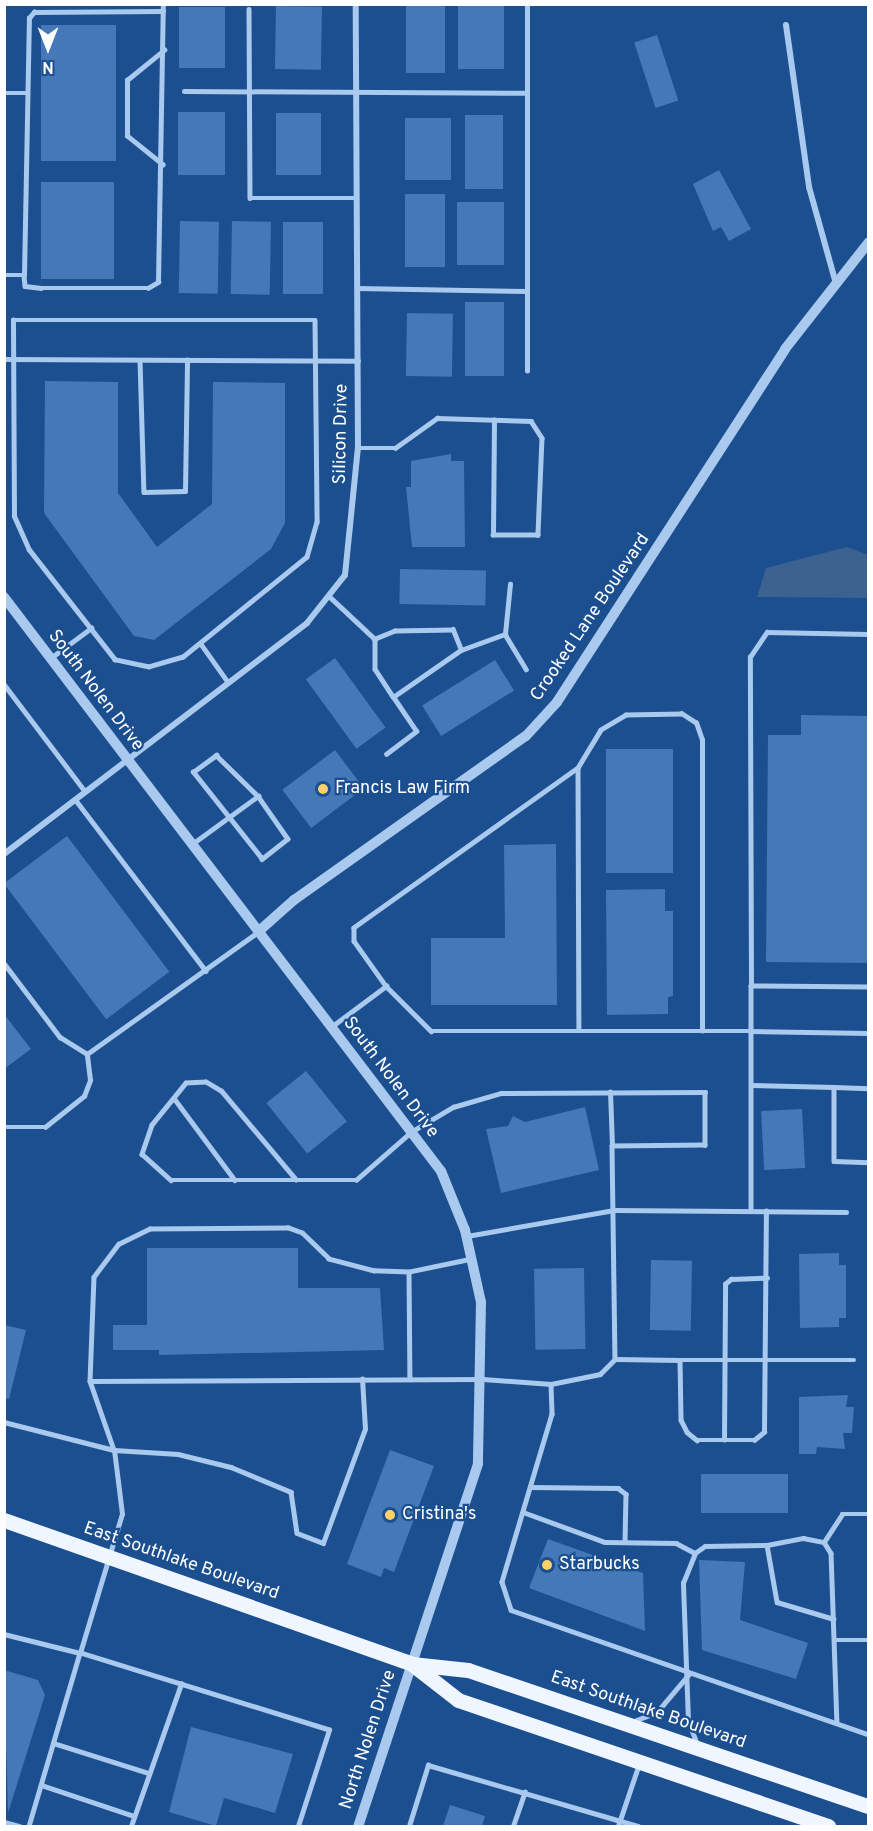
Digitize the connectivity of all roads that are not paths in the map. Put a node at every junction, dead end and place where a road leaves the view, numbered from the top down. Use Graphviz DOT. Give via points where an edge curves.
graph roads {
  1 [pos="356,4"];
  2 [pos="527,4"];
  3 [pos="163,8"];
  4 [pos="249,9"];
  5 [pos="786,25"];
  6 [pos="164,50"];
  7 [pos="249,90"];
  8 [pos="184,91"];
  9 [pos="4,93"];
  10 [pos="27,93"];
  11 [pos="527,93"];
  12 [pos="356,94"];
  13 [pos="163,165"];
  14 [pos="357,198"];
  15 [pos="868,243"];
  16 [pos="4,274"];
  17 [pos="24,275"];
  18 [pos="837,284"];
  19 [pos="357,288"];
  20 [pos="526,291"];
  21 [pos="4,359"];
  22 [pos="13,359"];
  23 [pos="141,360"];
  24 [pos="187,360"];
  25 [pos="317,361"];
  26 [pos="358,362"];
  27 [pos="527,371"];
  28 [pos="494,420"];
  29 [pos="358,448"];
  30 [pos="510,584"];
  31 [pos="4,597"];
  32 [pos="330,597"];
  33 [pos="91,628"];
  34 [pos="868,633"];
  35 [pos="505,634"];
  36 [pos="375,639"];
  37 [pos="201,644"];
  38 [pos="461,650"];
  39 [pos="50,659"];
  40 [pos="526,669"];
  41 [pos="228,682"];
  42 [pos="4,684"];
  43 [pos="393,697"];
  44 [pos="386,754"];
  45 [pos="125,759"];
  46 [pos="578,768"];
  47 [pos="85,791"];
  48 [pos="258,796"];
  49 [pos="75,799"];
  50 [pos="229,818"];
  51 [pos="192,845"];
  52 [pos="4,854"];
  53 [pos="259,931"];
  54 [pos="4,963"];
  55 [pos="206,971"];
  56 [pos="386,986"];
  57 [pos="751,986"];
  58 [pos="868,987"];
  59 [pos="331,1027"];
  60 [pos="579,1029"];
  61 [pos="702,1031"];
  62 [pos="751,1031"];
  63 [pos="868,1033"];
  64 [pos="87,1054"];
  65 [pos="751,1085"];
  66 [pos="834,1087"];
  67 [pos="868,1088"];
  68 [pos="610,1092"];
  69 [pos="174,1098"];
  70 [pos="4,1127"];
  71 [pos="411,1132"];
  72 [pos="612,1146"];
  73 [pos="868,1162"];
  74 [pos="235,1180"];
  75 [pos="296,1180"];
  76 [pos="614,1210"];
  77 [pos="751,1211"];
  78 [pos="766,1211"];
  79 [pos="846,1212"];
  80 [pos="467,1236"];
  81 [pos="472,1259"];
  82 [pos="409,1272"];
  83 [pos="767,1278"];
  84 [pos="615,1359"];
  85 [pos="680,1359"];
  86 [pos="723,1359"];
  87 [pos="768,1359"];
  88 [pos="854,1360"];
  89 [pos="363,1379"];
  90 [pos="411,1379"];
  91 [pos="483,1379"];
  92 [pos="90,1381"];
  93 [pos="551,1384"];
  94 [pos="4,1422"];
  95 [pos="724,1440"];
  96 [pos="114,1450"];
  97 [pos="530,1487"];
  98 [pos="523,1512"];
  99 [pos="868,1514"];
  100 [pos="4,1520"];
  101 [pos="625,1542"];
  102 [pos="824,1542"];
  103 [pos="768,1545"];
  104 [pos="695,1554"];
  105 [pos="107,1557"];
  106 [pos="834,1619"];
  107 [pos="4,1634"];
  108 [pos="834,1640"];
  109 [pos="868,1640"];
  110 [pos="80,1653"];
  111 [pos="412,1664"];
  112 [pos="689,1674"];
  113 [pos="181,1684"];
  114 [pos="624,1723"];
  115 [pos="837,1723"];
  116 [pos="868,1734"];
  117 [pos="53,1743"];
  118 [pos="700,1749"];
  119 [pos="640,1762"];
  120 [pos="149,1773"];
  121 [pos="41,1785"];
  122 [pos="525,1792"];
  123 [pos="867,1802"];
  124 [pos="134,1816"];
  125 [pos="620,1820"];
  126 [pos="4,1822"];
  127 [pos="20,1827"];
  128 [pos="29,1827"];
  129 [pos="131,1827"];
  130 [pos="298,1827"];
  131 [pos="358,1827"];
  132 [pos="409,1827"];
  133 [pos="513,1827"];
  134 [pos="618,1827"];
  135 [pos="638,1827"];
  136 [pos="828,1827"];
  1 -- 12 [label="street, Silicon Drive"];
  2 -- 11 [label="lane"];
  3 -- 6 [label="lane"];
  3 -- 10 [label="lane" via="34,12 27,28"];
  4 -- 7 [label="lane"];
  5 -- 18 [label="street" via="809,187"];
  6 -- 13 [label="lane"];
  6 -- 13 [label="lane" via="127,80 127,136"];
  7 -- 8 [label="lane"];
  7 -- 12 [label="lane"];
  7 -- 14 [label="lane" via="250,198"];
  9 -- 10 [label="lane"];
  10 -- 17 [label="lane"];
  11 -- 12 [label="lane"];
  11 -- 20 [label="lane"];
  12 -- 14 [label="street, Silicon Drive"];
  13 -- 17 [label="lane" via="158,282 148,288 41,288 25,286"];
  14 -- 19 [label="street, Silicon Drive"];
  15 -- 18 [label="street, Crooked Lane Boulevard"];
  16 -- 17 [label="lane"];
  18 -- 53 [label="street, Crooked Lane Boulevard" via="785,349 557,702 526,736 294,900"];
  19 -- 20 [label="lane"];
  19 -- 26 [label="street, Silicon Drive"];
  20 -- 27 [label="lane"];
  21 -- 22 [label="lane"];
  22 -- 23 [label="lane"];
  22 -- 25 [label="lane" via="13,320 315,320"];
  22 -- 33 [label="lane" via="14,516 29,550"];
  23 -- 24 [label="lane"];
  23 -- 24 [label="lane" via="144,492 185,490"];
  24 -- 25 [label="lane"];
  25 -- 26 [label="lane"];
  25 -- 37 [label="lane" via="317,522 310,551 295,569"];
  26 -- 29 [label="street, Silicon Drive"];
  28 -- 28 [label="lane" via="531,421 542,438 538,535 493,535"];
  28 -- 29 [label="lane" via="437,418 394,448"];
  29 -- 32 [label="street, Silicon Drive" via="353,541 345,575"];
  30 -- 35 [label="lane"];
  31 -- 39 [label="street, South Nolen Drive"];
  32 -- 36 [label="lane"];
  32 -- 41 [label="street, Silicon Drive" via="307,623"];
  33 -- 37 [label="lane" via="115,660 135,666 162,666"];
  33 -- 39 [label="lane"];
  34 -- 57 [label="lane" via="767,632 750,657"];
  35 -- 38 [label="lane"];
  35 -- 40 [label="lane"];
  36 -- 38 [label="lane" via="395,631 453,630"];
  36 -- 43 [label="lane" via="375,669"];
  37 -- 41 [label="lane"];
  38 -- 43 [label="lane"];
  39 -- 45 [label="street, South Nolen Drive"];
  41 -- 45 [label="street, Silicon Drive"];
  42 -- 47 [label="lane"];
  43 -- 44 [label="lane" via="416,730"];
  45 -- 47 [label="street, Silicon Drive"];
  45 -- 51 [label="street, South Nolen Drive"];
  46 -- 56 [label="lane" via="354,928 354,940"];
  46 -- 60 [label="lane"];
  46 -- 61 [label="lane" via="601,730 626,715 682,714 696,723 702,740"];
  47 -- 49 [label="street, Silicon Drive"];
  48 -- 50 [label="lane"];
  48 -- 50 [label="lane" via="288,839 279,846 261,859"];
  48 -- 50 [label="lane" via="216,755 193,772"];
  49 -- 52 [label="street, Silicon Drive"];
  49 -- 55 [label="lane"];
  50 -- 51 [label="lane"];
  51 -- 53 [label="street, South Nolen Drive"];
  53 -- 55 [label="lane"];
  53 -- 59 [label="street, South Nolen Drive"];
  54 -- 64 [label="lane" via="60,1037"];
  55 -- 64 [label="lane"];
  56 -- 59 [label="lane"];
  56 -- 60 [label="lane" via="430,1031"];
  57 -- 58 [label="lane"];
  57 -- 62 [label="lane"];
  59 -- 71 [label="street, South Nolen Drive"];
  60 -- 61 [label="lane"];
  61 -- 62 [label="lane"];
  62 -- 63 [label="lane"];
  62 -- 65 [label="lane"];
  64 -- 70 [label="lane" via="90,1080 84,1096 45,1127"];
  65 -- 66 [label="lane"];
  65 -- 77 [label="lane"];
  66 -- 67 [label="lane"];
  66 -- 73 [label="lane" via="834,1161"];
  68 -- 71 [label="lane" via="501,1093 453,1107"];
  68 -- 72 [label="lane"];
  68 -- 72 [label="lane" via="705,1092 705,1145"];
  69 -- 74 [label="lane"];
  69 -- 74 [label="lane" via="152,1125 142,1154 171,1180"];
  69 -- 75 [label="lane" via="186,1083 206,1082 221,1090"];
  71 -- 75 [label="lane" via="356,1180"];
  71 -- 80 [label="street, South Nolen Drive" via="441,1171"];
  72 -- 76 [label="lane"];
  74 -- 75 [label="lane"];
  76 -- 77 [label="lane"];
  76 -- 80 [label="lane"];
  76 -- 84 [label="lane"];
  77 -- 78 [label="lane"];
  78 -- 79 [label="lane"];
  78 -- 83 [label="lane"];
  80 -- 81 [label="street, South Nolen Drive"];
  81 -- 82 [label="lane"];
  81 -- 91 [label="street, South Nolen Drive" via="481,1302"];
  82 -- 90 [label="lane"];
  82 -- 92 [label="lane" via="374,1271 329,1259 302,1233 288,1228 150,1229 119,1244 94,1277"];
  83 -- 86 [label="lane" via="731,1279 725,1284"];
  83 -- 87 [label="lane"];
  84 -- 85 [label="lane"];
  84 -- 93 [label="lane" via="600,1374"];
  85 -- 86 [label="lane"];
  85 -- 95 [label="lane" via="681,1420 687,1432 698,1440"];
  86 -- 87 [label="lane"];
  86 -- 95 [label="lane"];
  87 -- 88 [label="lane"];
  87 -- 95 [label="lane" via="764,1432 754,1440"];
  89 -- 90 [label="lane"];
  89 -- 92 [label="lane"];
  89 -- 96 [label="lane" via="365,1429 323,1543 297,1533 291,1492 231,1467 178,1454"];
  90 -- 91 [label="lane"];
  91 -- 93 [label="lane"];
  91 -- 111 [label="street, South Nolen Drive" via="478,1464"];
  92 -- 96 [label="lane"];
  93 -- 97 [label="lane" via="552,1414"];
  94 -- 96 [label="lane"];
  96 -- 105 [label="lane" via="122,1514"];
  97 -- 98 [label="lane"];
  97 -- 101 [label="lane" via="618,1488 626,1494"];
  98 -- 101 [label="lane" via="605,1542"];
  98 -- 112 [label="lane" via="502,1582 511,1610"];
  99 -- 102 [label="lane" via="842,1514"];
  100 -- 105 [label="main road, East Southlake Boulevard"];
  101 -- 104 [label="lane" via="676,1543"];
  102 -- 103 [label="lane" via="803,1538"];
  102 -- 106 [label="lane" via="831,1553"];
  103 -- 104 [label="lane" via="705,1546"];
  103 -- 106 [label="lane" via="777,1602"];
  104 -- 112 [label="lane" via="683,1584"];
  105 -- 110 [label="lane"];
  105 -- 111 [label="main road, East Southlake Boulevard"];
  106 -- 108 [label="lane"];
  107 -- 110 [label="lane"];
  108 -- 109 [label="lane"];
  108 -- 115 [label="lane"];
  110 -- 113 [label="lane"];
  110 -- 117 [label="lane"];
  111 -- 114 [label="main road, East Southlake Boulevard" via="468,1670"];
  111 -- 119 [label="main road, East Southlake Boulevard" via="458,1700"];
  111 -- 131 [label="street, North Nolen Drive"];
  112 -- 114 [label="lane" via="657,1712"];
  112 -- 115 [label="lane"];
  112 -- 118 [label="lane" via="688,1721"];
  113 -- 120 [label="lane"];
  113 -- 130 [label="lane" via="329,1730"];
  114 -- 118 [label="main road, East Southlake Boulevard"];
  115 -- 116 [label="lane"];
  117 -- 120 [label="lane"];
  117 -- 121 [label="lane"];
  118 -- 123 [label="main road, East Southlake Boulevard"];
  119 -- 125 [label="lane"];
  119 -- 136 [label="main road, East Southlake Boulevard"];
  120 -- 124 [label="lane"];
  121 -- 124 [label="lane"];
  121 -- 128 [label="lane"];
  122 -- 125 [label="lane"];
  122 -- 132 [label="lane" via="428,1765"];
  122 -- 133 [label="lane"];
  124 -- 129 [label="lane"];
  125 -- 134 [label="lane"];
  125 -- 135 [label="lane"];
  126 -- 127 [label="lane"];
}
